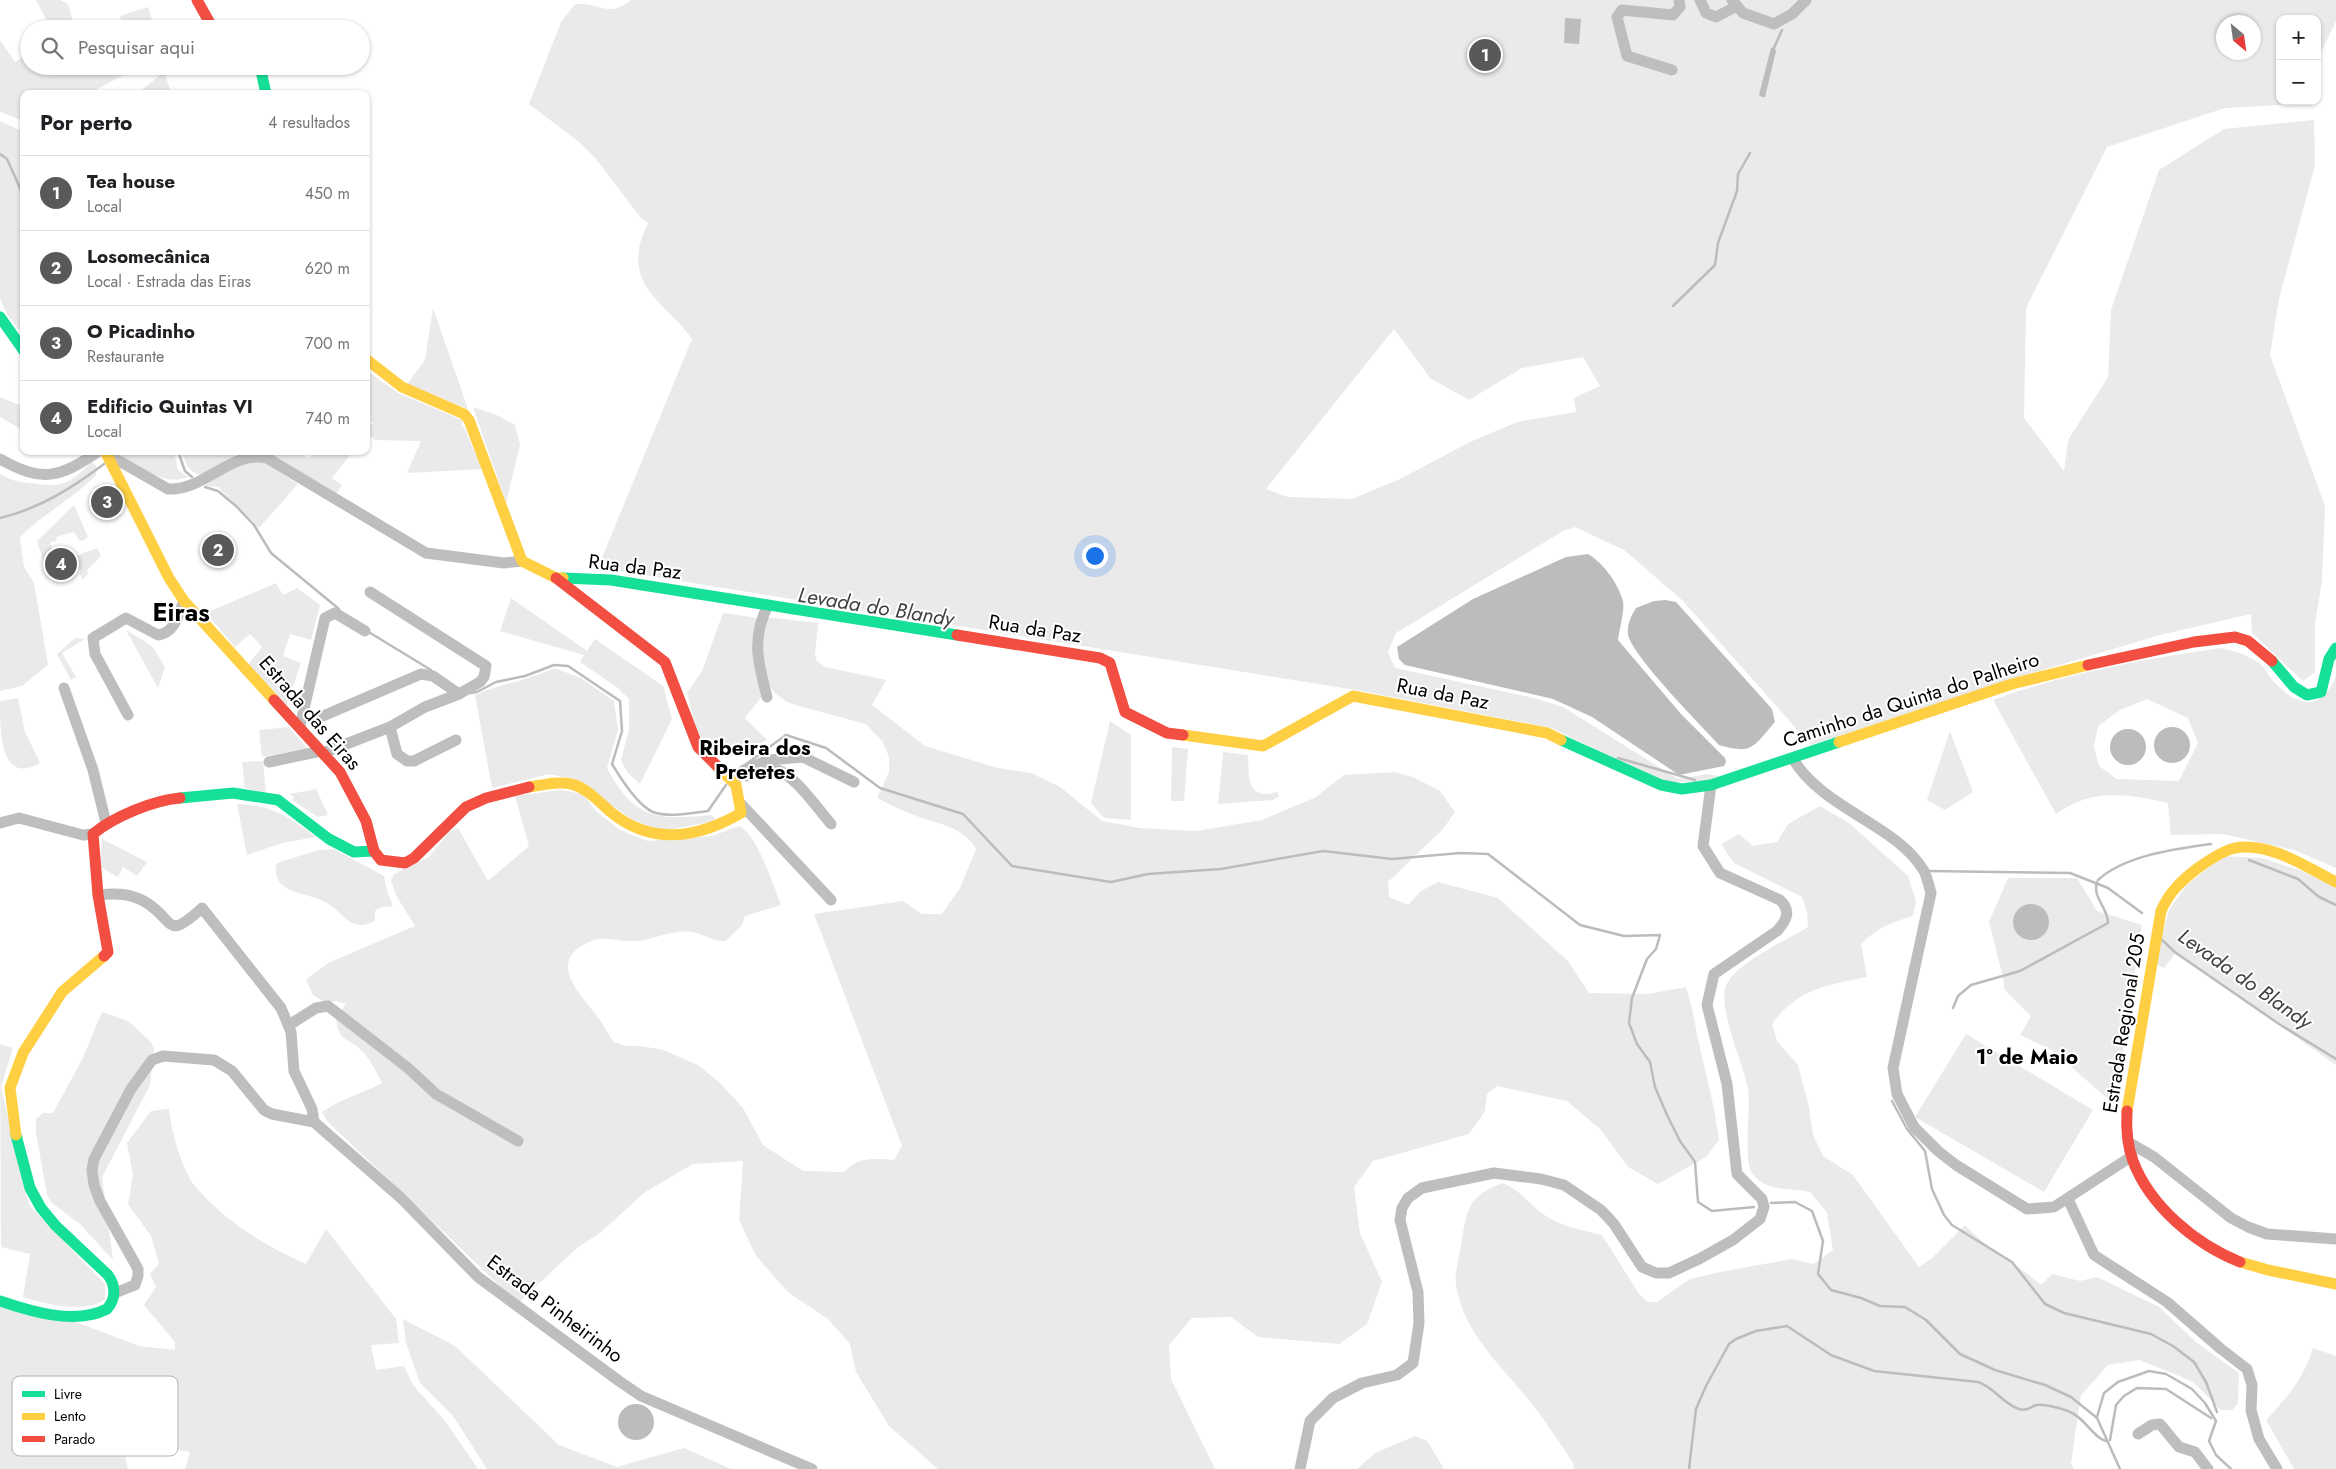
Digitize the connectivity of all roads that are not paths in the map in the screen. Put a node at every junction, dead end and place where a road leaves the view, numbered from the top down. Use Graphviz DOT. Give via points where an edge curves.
graph roads {
  1 [pos="197,0"];
  2 [pos="1680,0"];
  3 [pos="1700,0"];
  4 [pos="1806,0"];
  5 [pos="1734,3"];
  6 [pos="208,20"];
  7 [pos="1672,70"];
  8 [pos="262,75"];
  9 [pos="265,90"];
  10 [pos="1,320"];
  11 [pos="20,345"];
  12 [pos="370,362"];
  13 [pos="98,455"];
  14 [pos="106,455"];
  15 [pos="109,455"];
  16 [pos="256,455"];
  17 [pos="256,455"];
  18 [pos="0,459"];
  19 [pos="522,561"];
  20 [pos="556,578"];
  21 [pos="370,592"];
  22 [pos="184,601"];
  23 [pos="768,605"];
  24 [pos="365,631"];
  25 [pos="2336,648"];
  26 [pos="64,688"];
  27 [pos="459,694"];
  28 [pos="767,697"];
  29 [pos="128,715"];
  30 [pos="323,716"];
  31 [pos="300,726"];
  32 [pos="390,727"];
  33 [pos="456,740"];
  34 [pos="322,752"];
  35 [pos="1793,759"];
  36 [pos="269,762"];
  37 [pos="854,782"];
  38 [pos="735,783"];
  39 [pos="1711,785"];
  40 [pos="741,804"];
  41 [pos="0,823"];
  42 [pos="106,823"];
  43 [pos="832,824"];
  44 [pos="93,834"];
  45 [pos="374,851"];
  46 [pos="2336,882"];
  47 [pos="98,895"];
  48 [pos="831,900"];
  49 [pos="289,1025"];
  50 [pos="314,1122"];
  51 [pos="518,1141"];
  52 [pos="2128,1142"];
  53 [pos="2132,1156"];
  54 [pos="2068,1199"];
  55 [pos="2336,1239"];
  56 [pos="2336,1284"];
  57 [pos="115,1293"];
  58 [pos="0,1301"];
  59 [pos="2138,1434"];
  60 [pos="812,1469"];
  61 [pos="1300,1469"];
  62 [pos="2208,1469"];
  63 [pos="2277,1469"];
  1 -- 6 [label="street"];
  2 -- 7 [label="street" via="1680,7 1673,15 1622,10 1616,17 1627,56"];
  3 -- 5 [label="street" via="1706,13 1716,17"];
  4 -- 5 [label="street" via="1792,14 1774,24 1743,13"];
  8 -- 9 [label="street"];
  10 -- 11 [label="street"];
  12 -- 19 [label="street" via="402,387 464,414 469,420"];
  13 -- 18 [label="street" via="56,474 42,476 19,470"];
  14 -- 22 [label="street, Estrada das Eiras"];
  15 -- 16 [label="street, Rua da Paz" via="168,489 187,488 243,458"];
  17 -- 19 [label="street, Rua da Paz" via="267,458 426,553 504,563"];
  19 -- 20 [label="street, Rua da Paz"];
  20 -- 23 [label="street, Rua da Paz" via="611,580"];
  20 -- 38 [label="street" via="665,662 698,747"];
  21 -- 27 [label="street" via="486,666 480,682"];
  22 -- 29 [label="street" via="173,628 163,634 158,635 126,618 92,638 94,654"];
  22 -- 31 [label="street, Estrada das Eiras"];
  23 -- 28 [label="street" via="760,621 757,645"];
  23 -- 39 [label="street, Rua da Paz" via="1100,658 1110,663 1125,712 1167,734 1263,746 1352,696 1547,733 1662,785 1682,789"];
  24 -- 31 [label="street" via="334,613 325,618"];
  25 -- 35 [label="street, Caminho da Quinta do Palheiro" via="2329,660 2321,692 2306,695 2294,687 2267,655 2248,641 2235,637 2220,638 2111,659 2012,684"];
  26 -- 42 [label="street" via="93,770"];
  27 -- 30 [label="street" via="433,676 421,674"];
  27 -- 32 [label="street"];
  31 -- 34 [label="street, Estrada das Eiras"];
  32 -- 33 [label="street" via="397,754 407,761 414,761"];
  32 -- 34 [label="street"];
  34 -- 36 [label="street"];
  34 -- 45 [label="street, Estrada das Eiras" via="340,772 353,795 366,821"];
  35 -- 39 [label="street, Caminho da Quinta do Palheiro"];
  35 -- 54 [label="street" via="1802,774 1822,792 1901,845 1924,871 1931,893 1892,1068 1897,1094 1914,1127 1956,1165 2028,1209 2054,1207"];
  37 -- 38 [label="street" via="803,757 769,760 744,770"];
  38 -- 40 [label="street"];
  38 -- 43 [label="street" via="748,775 777,770 792,780"];
  39 -- 61 [label="street" via="1703,846 1720,873 1780,900 1788,913 1777,931 1714,974 1707,1005 1727,1084 1737,1174 1762,1199 1764,1207 1760,1218 1733,1240 1699,1259 1669,1273 1656,1274 1642,1267 1601,1210 1564,1185 1541,1178 1494,1173 1450,1180 1417,1190 1404,1203 1400,1220 1418,1292 1419,1323 1413,1363 1397,1375 1362,1383 1333,1398 1310,1421"];
  40 -- 45 [label="street" via="741,813 732,819 699,831 663,836 630,826 572,784 541,785 467,806 414,858 404,863 381,860"];
  40 -- 48 [label="street"];
  41 -- 44 [label="street" via="19,818 83,835"];
  42 -- 44 [label="street"];
  42 -- 45 [label="street" via="167,799 233,793 278,800 328,839 354,852"];
  44 -- 47 [label="street"];
  46 -- 52 [label="street, Estrada Regional 205" via="2255,847 2236,848 2184,878 2167,897 2161,911 2131,1082"];
  47 -- 49 [label="street" via="119,893 134,896 149,904 174,926 185,924 202,908 281,1008"];
  47 -- 57 [label="street" via="108,952 100,963 64,990 55,1001 12,1078 10,1088 12,1114 34,1197 44,1212 107,1274"];
  49 -- 50 [label="street" via="294,1071 312,1109"];
  49 -- 51 [label="street" via="316,1008 328,1006 436,1094"];
  50 -- 57 [label="street" via="264,1110 232,1071 214,1060 163,1056 152,1060 116,1115 98,1149 92,1170 100,1200 138,1270 134,1284"];
  50 -- 60 [label="street, Estrada Pinheirinho" via="401,1198 478,1276 619,1381 641,1396"];
  52 -- 53 [label="street, Estrada Regional 205"];
  52 -- 55 [label="street" via="2154,1157 2231,1218 2248,1227 2267,1234"];
  53 -- 54 [label="street"];
  53 -- 56 [label="street, Estrada Regional 205" via="2136,1168 2159,1203 2196,1239 2230,1258"];
  54 -- 63 [label="street" via="2089,1245 2100,1260 2167,1302 2246,1369 2252,1385 2252,1410 2258,1439"];
  57 -- 58 [label="street" via="107,1310 90,1316 56,1314"];
  59 -- 62 [label="street" via="2160,1424 2179,1447 2195,1452"];
}
